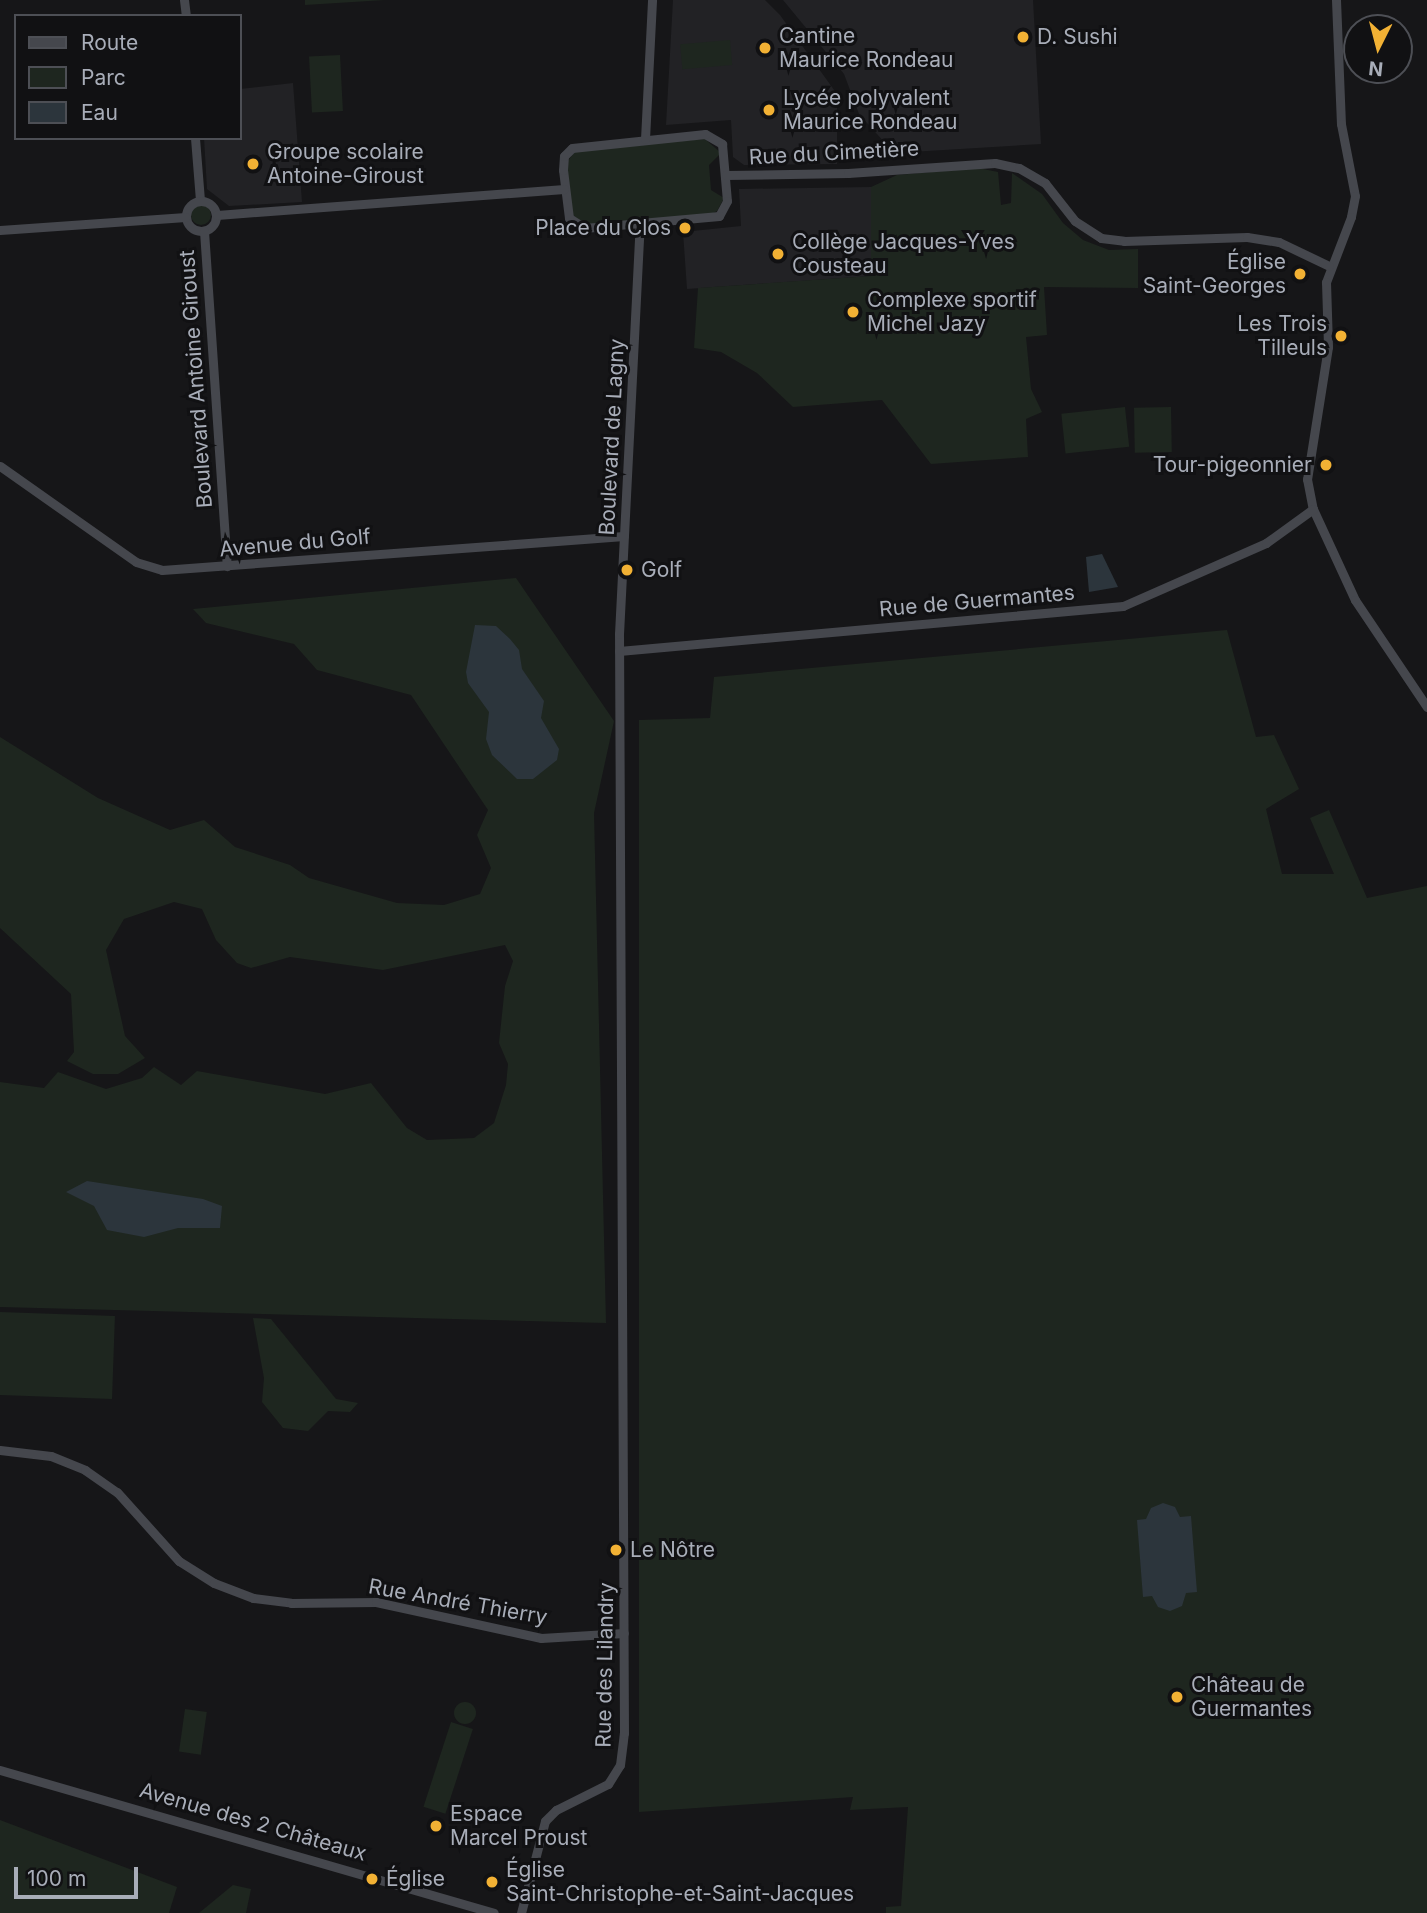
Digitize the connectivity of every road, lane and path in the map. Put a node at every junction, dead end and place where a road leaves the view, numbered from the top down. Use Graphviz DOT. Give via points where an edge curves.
graph roads {
  1 [pos="652,0"];
  2 [pos="1336,0"];
  3 [pos="645,139"];
  4 [pos="195,140"];
  5 [pos="726,175"];
  6 [pos="564,189"];
  7 [pos="200,200"];
  8 [pos="217,215"];
  9 [pos="186,217"];
  10 [pos="640,225"];
  11 [pos="0,230"];
  12 [pos="204,231"];
  13 [pos="1329,266"];
  14 [pos="0,466"];
  15 [pos="1313,509"];
  16 [pos="624,536"];
  17 [pos="227,566"];
  18 [pos="619,651"];
  19 [pos="1427,707"];
  20 [pos="622,1416"];
  21 [pos="0,1450"];
  22 [pos="624,1633"];
  23 [pos="0,1770"];
  24 [pos="494,1913"];
  25 [pos="521,1913"];
  1 -- 3 [label="street"];
  2 -- 13 [label="street" via="1341,124 1355,196 1351,217"];
  3 -- 5 [label="street" via="705,134 716,138 722,144"];
  3 -- 6 [label="street" via="572,148 564,156"];
  4 -- 7 [label="street"];
  5 -- 10 [label="street" via="726,206 719,216"];
  5 -- 13 [label="street, Rue du Cimetière" via="995,163 1019,168 1045,183 1075,221 1101,238 1124,242 1247,237 1279,242"];
  6 -- 8 [label="street"];
  6 -- 10 [label="street" via="569,218 576,226"];
  7 -- 8 [label="street" via="210,203"];
  7 -- 9 [label="street" via="188,208"];
  8 -- 12 [label="street"];
  9 -- 11 [label="street"];
  9 -- 12 [label="street" via="190,226"];
  10 -- 16 [label="street, Boulevard de Lagny"];
  12 -- 17 [label="street, Boulevard Antoine Giroust"];
  13 -- 15 [label="street" via="1328,347 1307,479"];
  14 -- 17 [label="street, Avenue du Golf" via="136,562 162,570"];
  15 -- 18 [label="street, Rue de Guermantes" via="1266,543 1135,601 1108,608"];
  15 -- 19 [label="street" via="1355,600"];
  16 -- 17 [label="street, Avenue du Golf"];
  16 -- 18 [label="street, Boulevard de Lagny"];
  18 -- 20 [label="street, Boulevard de Lagny"];
  20 -- 22 [label="street, Rue des Lilandry"];
  21 -- 22 [label="street, Rue André Thierry" via="51,1456 92,1474 117,1492 179,1561 214,1583 253,1598 291,1603 376,1602 541,1637"];
  22 -- 25 [label="street, Rue des Lilandry" via="620,1765 608,1784 555,1810 545,1821"];
  23 -- 24 [label="street, Avenue des 2 Châteaux"];
}
